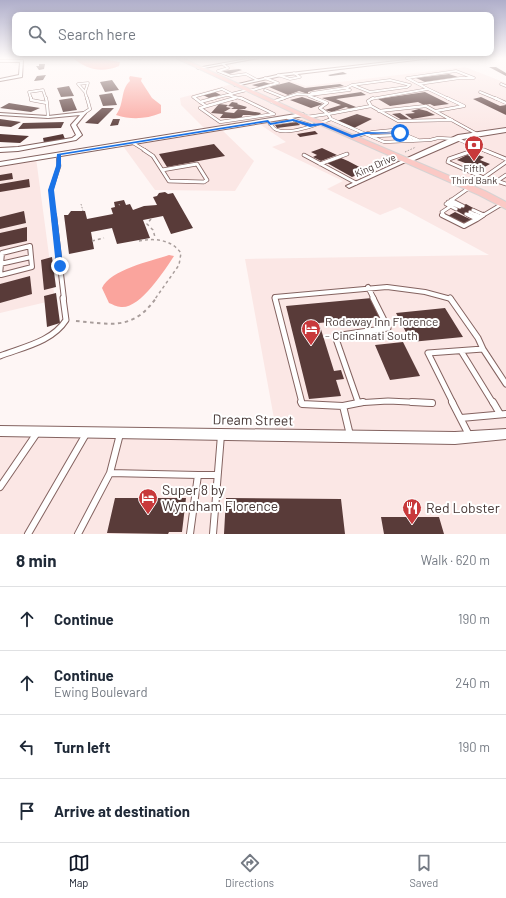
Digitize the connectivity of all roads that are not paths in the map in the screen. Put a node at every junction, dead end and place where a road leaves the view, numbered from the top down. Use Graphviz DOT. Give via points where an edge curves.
graph roads {
  1 [pos="231,83"];
  2 [pos="245,83"];
  3 [pos="278,83"];
  4 [pos="356,83"];
  5 [pos="400,83"];
  6 [pos="426,83"];
  7 [pos="419,84"];
  8 [pos="501,84"];
  9 [pos="236,85"];
  10 [pos="351,85"];
  11 [pos="506,86"];
  12 [pos="345,88"];
  13 [pos="428,89"];
  14 [pos="265,90"];
  15 [pos="248,91"];
  16 [pos="85,92"];
  17 [pos="303,92"];
  18 [pos="308,92"];
  19 [pos="480,92"];
  20 [pos="312,93"];
  21 [pos="232,94"];
  22 [pos="297,94"];
  23 [pos="199,95"];
  24 [pos="228,95"];
  25 [pos="309,96"];
  26 [pos="236,98"];
  27 [pos="286,98"];
  28 [pos="209,100"];
  29 [pos="200,102"];
  30 [pos="272,102"];
  31 [pos="47,103"];
  32 [pos="506,103"];
  33 [pos="206,106"];
  34 [pos="371,106"];
  35 [pos="379,111"];
  36 [pos="436,111"];
  37 [pos="84,113"];
  38 [pos="327,113"];
  39 [pos="0,114"];
  40 [pos="305,116"];
  41 [pos="48,117"];
  42 [pos="254,118"];
  43 [pos="291,119"];
  44 [pos="331,119"];
  45 [pos="452,120"];
  46 [pos="269,122"];
  47 [pos="258,123"];
  48 [pos="321,123"];
  49 [pos="310,126"];
  50 [pos="506,130"];
  51 [pos="366,133"];
  52 [pos="477,134"];
  53 [pos="372,136"];
  54 [pos="352,137"];
  55 [pos="457,139"];
  56 [pos="413,141"];
  57 [pos="420,141"];
  58 [pos="54,143"];
  59 [pos="133,143"];
  60 [pos="46,145"];
  61 [pos="477,149"];
  62 [pos="0,150"];
  63 [pos="58,154"];
  64 [pos="347,154"];
  65 [pos="304,155"];
  66 [pos="49,156"];
  67 [pos="405,156"];
  68 [pos="506,161"];
  69 [pos="0,164"];
  70 [pos="320,164"];
  71 [pos="161,170"];
  72 [pos="506,174"];
  73 [pos="484,178"];
  74 [pos="497,181"];
  75 [pos="356,183"];
  76 [pos="506,184"];
  77 [pos="350,186"];
  78 [pos="470,188"];
  79 [pos="450,201"];
  80 [pos="505,203"];
  81 [pos="451,206"];
  82 [pos="470,212"];
  83 [pos="481,217"];
  84 [pos="1,253"];
  85 [pos="31,257"];
  86 [pos="1,264"];
  87 [pos="1,275"];
  88 [pos="368,287"];
  89 [pos="483,350"];
  90 [pos="461,351"];
  91 [pos="0,356"];
  92 [pos="506,384"];
  93 [pos="358,402"];
  94 [pos="432,403"];
  95 [pos="343,406"];
  96 [pos="503,414"];
  97 [pos="461,418"];
  98 [pos="0,431"];
  99 [pos="37,432"];
  100 [pos="86,433"];
  101 [pos="120,434"];
  102 [pos="506,434"];
  103 [pos="222,435"];
  104 [pos="350,437"];
  105 [pos="470,437"];
  106 [pos="110,473"];
  107 [pos="198,475"];
  108 [pos="217,475"];
  109 [pos="0,487"];
  110 [pos="28,534"];
  111 [pos="78,534"];
  112 [pos="190,534"];
  113 [pos="213,534"];
  1 -- 9 [label="main road"];
  2 -- 9 [label="street"];
  3 -- 15 [label="lane"];
  4 -- 10 [label="lane"];
  5 -- 10 [label="lane" via="410,85 372,92"];
  6 -- 7 [label="lane"];
  7 -- 13 [label="lane"];
  8 -- 11 [label="lane"];
  9 -- 15 [label="main road"];
  10 -- 12 [label="lane"];
  12 -- 20 [label="lane"];
  12 -- 25 [label="lane" via="350,91"];
  13 -- 34 [label="lane" via="373,98 368,101"];
  13 -- 36 [label="lane" via="464,106"];
  14 -- 27 [label="lane"];
  15 -- 21 [label="lane"];
  15 -- 30 [label="main road"];
  16 -- 16 [label="lane" via="82,90 78,84 88,83"];
  16 -- 37 [label="lane" via="90,107"];
  17 -- 22 [label="lane"];
  18 -- 20 [label="lane"];
  19 -- 32 [label="lane"];
  20 -- 25 [label="lane"];
  21 -- 23 [label="lane" via="222,89"];
  21 -- 24 [label="lane"];
  22 -- 25 [label="lane"];
  22 -- 27 [label="lane"];
  23 -- 28 [label="lane"];
  23 -- 29 [label="lane" via="193,97"];
  24 -- 26 [label="lane"];
  24 -- 28 [label="lane"];
  25 -- 38 [label="lane" via="327,103 320,108"];
  26 -- 33 [label="lane"];
  26 -- 42 [label="lane" via="274,114"];
  27 -- 30 [label="lane"];
  28 -- 29 [label="lane"];
  29 -- 33 [label="lane"];
  30 -- 40 [label="main road"];
  31 -- 31 [label="lane" via="43,90 29,92 31,100"];
  31 -- 41 [label="lane"];
  33 -- 42 [label="lane" via="200,108 220,122"];
  34 -- 35 [label="lane"];
  34 -- 38 [label="lane"];
  35 -- 36 [label="lane" via="421,106"];
  35 -- 45 [label="lane" via="398,122"];
  36 -- 45 [label="lane"];
  37 -- 41 [label="street"];
  37 -- 58 [label="street" via="73,125 78,136"];
  38 -- 40 [label="lane"];
  38 -- 44 [label="lane"];
  39 -- 41 [label="street"];
  40 -- 43 [label="street"];
  40 -- 48 [label="main road"];
  42 -- 47 [label="lane"];
  43 -- 46 [label="street"];
  43 -- 49 [label="lane"];
  44 -- 48 [label="lane"];
  44 -- 51 [label="lane"];
  45 -- 52 [label="lane"];
  46 -- 47 [label="street"];
  46 -- 49 [label="lane" via="280,131"];
  47 -- 59 [label="street"];
  48 -- 49 [label="lane"];
  48 -- 54 [label="main road"];
  50 -- 52 [label="main road"];
  51 -- 53 [label="lane"];
  51 -- 54 [label="lane"];
  51 -- 57 [label="lane" via="394,130"];
  52 -- 55 [label="main road"];
  53 -- 56 [label="lane" via="400,135"];
  53 -- 56 [label="lane" via="388,143"];
  54 -- 67 [label="main road"];
  55 -- 57 [label="lane" via="438,138"];
  55 -- 61 [label="lane"];
  55 -- 67 [label="main road"];
  56 -- 57 [label="lane"];
  58 -- 60 [label="street"];
  58 -- 63 [label="street"];
  59 -- 63 [label="street" via="70,155"];
  59 -- 71 [label="lane" via="151,154"];
  60 -- 62 [label="street"];
  60 -- 66 [label="street"];
  61 -- 68 [label="lane"];
  61 -- 73 [label="lane" via="448,160"];
  63 -- 66 [label="street"];
  63 -- 91 [label="lane" via="59,166 51,190 66,320 54,335"];
  64 -- 70 [label="lane"];
  65 -- 70 [label="lane"];
  66 -- 69 [label="street"];
  67 -- 75 [label="street, King Drive"];
  67 -- 78 [label="main road"];
  68 -- 73 [label="lane"];
  70 -- 75 [label="lane"];
  71 -- 71 [label="lane" via="169,181 208,180 197,164"];
  72 -- 74 [label="lane"];
  73 -- 74 [label="lane"];
  73 -- 78 [label="lane"];
  74 -- 76 [label="lane"];
  75 -- 77 [label="street, King Drive"];
  78 -- 79 [label="lane"];
  78 -- 80 [label="main road"];
  79 -- 81 [label="lane" via="446,204"];
  79 -- 81 [label="lane" via="460,207"];
  80 -- 83 [label="lane"];
  81 -- 83 [label="lane" via="442,212 442,215 464,226"];
  82 -- 83 [label="lane"];
  84 -- 85 [label="lane" via="30,246"];
  84 -- 86 [label="lane"];
  85 -- 86 [label="lane"];
  85 -- 87 [label="lane" via="32,268"];
  86 -- 87 [label="lane"];
  88 -- 89 [label="lane" via="387,287 451,298 478,338"];
  88 -- 93 [label="lane" via="388,328 335,336"];
  88 -- 95 [label="lane" via="275,296 302,404"];
  89 -- 90 [label="lane"];
  89 -- 92 [label="lane"];
  90 -- 96 [label="lane"];
  90 -- 97 [label="lane" via="428,354"];
  93 -- 94 [label="lane"];
  93 -- 95 [label="lane"];
  95 -- 104 [label="lane"];
  96 -- 97 [label="lane"];
  97 -- 105 [label="lane"];
  98 -- 99 [label="street, Dream Street"];
  99 -- 100 [label="street, Dream Street"];
  99 -- 109 [label="lane"];
  100 -- 101 [label="street, Dream Street"];
  100 -- 110 [label="lane"];
  101 -- 103 [label="street, Dream Street"];
  101 -- 106 [label="lane"];
  102 -- 105 [label="street, Dream Street"];
  103 -- 104 [label="street, Dream Street"];
  103 -- 108 [label="lane"];
  104 -- 105 [label="street, Dream Street"];
  106 -- 107 [label="lane"];
  106 -- 111 [label="lane"];
  107 -- 108 [label="lane"];
  107 -- 112 [label="lane"];
  108 -- 113 [label="lane"];
}
